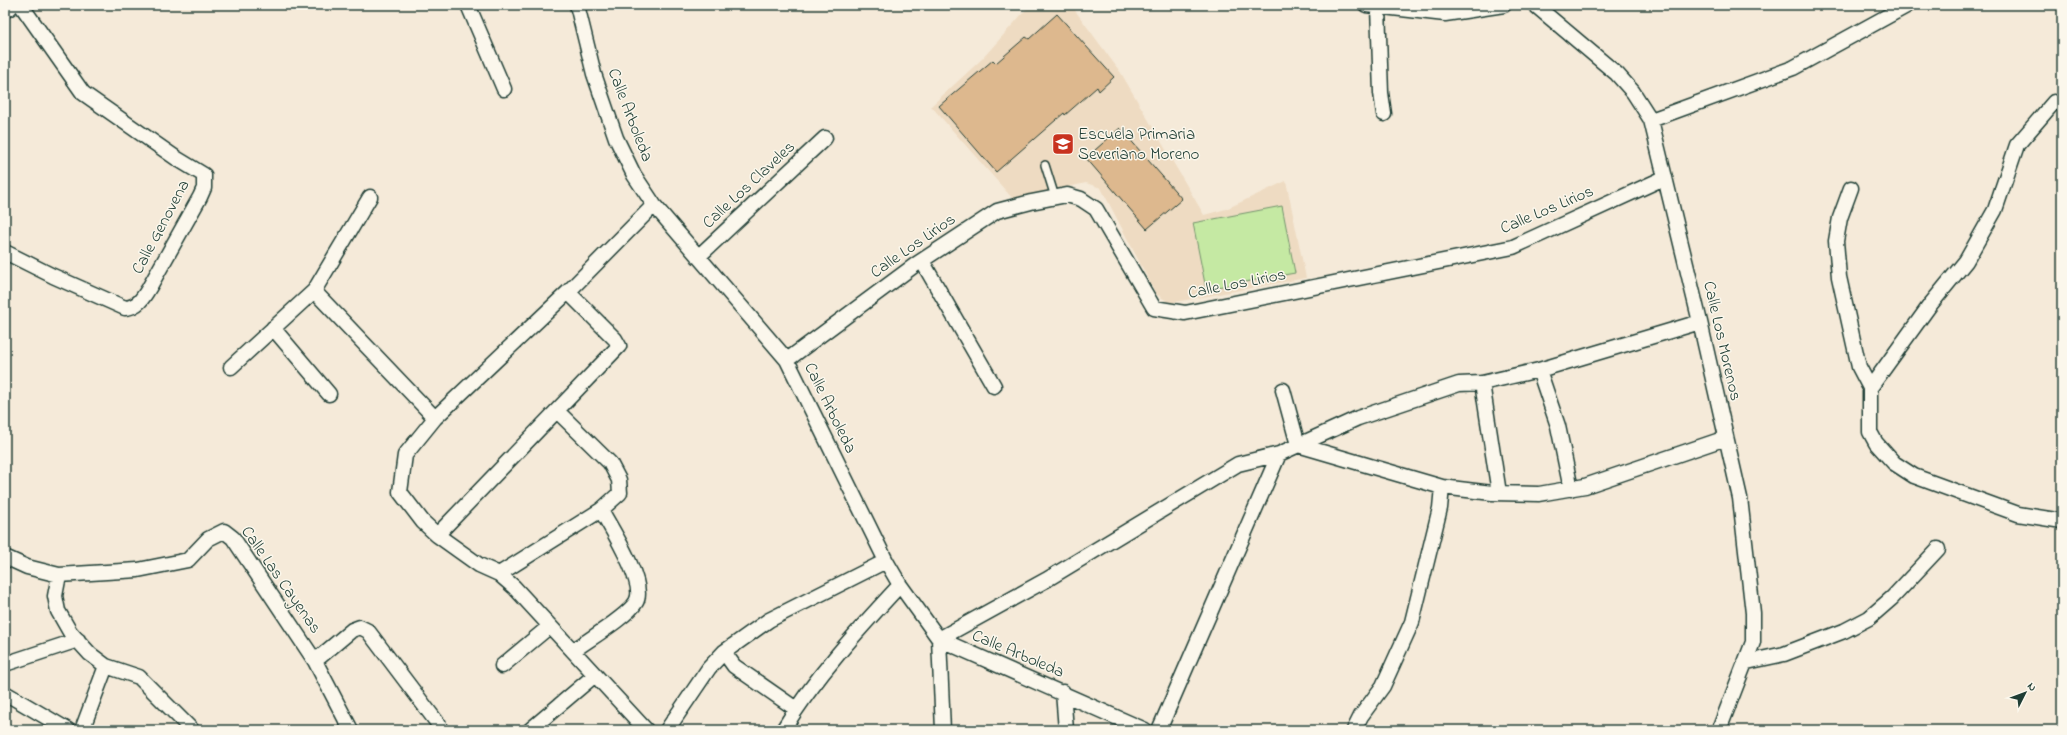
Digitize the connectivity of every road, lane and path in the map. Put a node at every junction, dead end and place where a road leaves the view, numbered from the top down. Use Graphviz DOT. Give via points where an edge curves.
graph roads {
  1 [pos="22,5"];
  2 [pos="468,5"];
  3 [pos="577,5"];
  4 [pos="1504,5"];
  5 [pos="1535,5"];
  6 [pos="1908,5"];
  7 [pos="1372,6"];
  8 [pos="504,89"];
  9 [pos="2054,102"];
  10 [pos="1384,114"];
  11 [pos="1651,120"];
  12 [pos="825,138"];
  13 [pos="1045,165"];
  14 [pos="1664,178"];
  15 [pos="1851,188"];
  16 [pos="370,197"];
  17 [pos="1055,197"];
  18 [pos="654,205"];
  19 [pos="5,252"];
  20 [pos="698,257"];
  21 [pos="922,261"];
  22 [pos="314,291"];
  23 [pos="568,292"];
  24 [pos="1700,322"];
  25 [pos="273,328"];
  26 [pos="786,360"];
  27 [pos="231,367"];
  28 [pos="1539,370"];
  29 [pos="1482,383"];
  30 [pos="994,386"];
  31 [pos="1870,388"];
  32 [pos="1283,390"];
  33 [pos="329,394"];
  34 [pos="557,411"];
  35 [pos="435,418"];
  36 [pos="1726,438"];
  37 [pos="1298,445"];
  38 [pos="1279,454"];
  39 [pos="1442,487"];
  40 [pos="1571,489"];
  41 [pos="1499,493"];
  42 [pos="601,510"];
  43 [pos="2062,521"];
  44 [pos="437,535"];
  45 [pos="1938,549"];
  46 [pos="5,557"];
  47 [pos="886,561"];
  48 [pos="499,574"];
  49 [pos="59,575"];
  50 [pos="900,585"];
  51 [pos="550,626"];
  52 [pos="78,640"];
  53 [pos="938,640"];
  54 [pos="573,651"];
  55 [pos="724,652"];
  56 [pos="315,661"];
  57 [pos="1747,662"];
  58 [pos="5,664"];
  59 [pos="106,666"];
  60 [pos="502,666"];
  61 [pos="595,675"];
  62 [pos="1062,692"];
  63 [pos="5,693"];
  64 [pos="796,709"];
  65 [pos="439,725"];
  66 [pos="68,730"];
  67 [pos="82,730"];
  68 [pos="192,730"];
  69 [pos="351,730"];
  70 [pos="530,730"];
  71 [pos="646,730"];
  72 [pos="667,730"];
  73 [pos="783,730"];
  74 [pos="943,730"];
  75 [pos="1066,730"];
  76 [pos="1145,730"];
  77 [pos="1158,730"];
  78 [pos="1354,730"];
  79 [pos="1719,730"];
  1 -- 19 [label="street, Calle Genovena" via="83,93 176,158 199,170 206,181 200,197 149,288 141,301 130,308 53,276"];
  2 -- 8 [label="street"];
  3 -- 18 [label="street, Calle Arboleda" via="594,74 616,138 634,175"];
  4 -- 7 [label="street" via="1445,14"];
  5 -- 11 [label="street, Calle Los Morenos" via="1618,74"];
  6 -- 11 [label="street" via="1793,68"];
  7 -- 10 [label="street"];
  9 -- 31 [label="street" via="2017,145 1995,210 1966,261 1930,305"];
  11 -- 14 [label="street, Calle Los Morenos"];
  12 -- 20 [label="street, Calle Los Claveles"];
  13 -- 17 [label="lane"];
  14 -- 17 [label="street, Calle Los Lirios" via="1513,247 1185,313 1154,308 1096,209 1081,199 1067,195"];
  14 -- 24 [label="street, Calle Los Morenos"];
  15 -- 31 [label="street" via="1840,218 1836,242 1839,277 1859,367"];
  16 -- 22 [label="street"];
  17 -- 21 [label="street, Calle Los Lirios" via="997,212"];
  18 -- 20 [label="street, Calle Arboleda"];
  18 -- 23 [label="street"];
  20 -- 26 [label="street, Calle Arboleda"];
  21 -- 26 [label="street, Calle Los Lirios"];
  21 -- 30 [label="street"];
  22 -- 25 [label="street"];
  22 -- 35 [label="street"];
  23 -- 34 [label="street" via="619,346"];
  23 -- 35 [label="street"];
  24 -- 28 [label="street"];
  24 -- 36 [label="street, Calle Los Morenos"];
  25 -- 27 [label="street"];
  25 -- 33 [label="street"];
  26 -- 47 [label="street, Calle Arboleda"];
  28 -- 29 [label="street"];
  28 -- 40 [label="street" via="1558,426"];
  29 -- 37 [label="street" via="1452,386 1358,418"];
  29 -- 41 [label="street"];
  31 -- 43 [label="street" via="1870,432 1894,463 1914,476 2018,514"];
  32 -- 37 [label="street"];
  34 -- 42 [label="street" via="610,463 619,480 620,493"];
  34 -- 44 [label="street"];
  35 -- 44 [label="street" via="405,455 400,492 423,522"];
  36 -- 40 [label="street"];
  36 -- 57 [label="street, Calle Los Morenos" via="1740,498 1753,613 1753,642"];
  37 -- 38 [label="street"];
  37 -- 39 [label="street"];
  38 -- 53 [label="street" via="1238,464 1046,580"];
  38 -- 77 [label="street"];
  39 -- 41 [label="street"];
  39 -- 78 [label="street" via="1440,508 1412,622 1382,686"];
  40 -- 41 [label="street" via="1538,494"];
  42 -- 48 [label="street"];
  42 -- 54 [label="street" via="634,573 639,590 636,602 623,615"];
  44 -- 48 [label="street" via="479,565"];
  45 -- 57 [label="street" via="1870,618 1784,654"];
  46 -- 49 [label="street, Calle Las Cayenas" via="27,568"];
  47 -- 50 [label="street, Calle Arboleda"];
  47 -- 55 [label="street" via="769,620"];
  48 -- 51 [label="street" via="514,586"];
  49 -- 52 [label="street" via="55,596 58,611 70,632"];
  49 -- 56 [label="street, Calle Las Cayenas" via="138,570 188,560 208,539 224,531 233,538"];
  50 -- 53 [label="street, Calle Arboleda"];
  50 -- 64 [label="street" via="857,631"];
  51 -- 54 [label="street"];
  51 -- 60 [label="street"];
  52 -- 58 [label="street"];
  52 -- 59 [label="street" via="90,654"];
  53 -- 62 [label="street, Calle Arboleda"];
  53 -- 74 [label="street"];
  54 -- 61 [label="street"];
  55 -- 64 [label="street" via="734,666"];
  55 -- 72 [label="street" via="709,668"];
  56 -- 65 [label="street" via="352,630 360,627 368,631"];
  56 -- 69 [label="street, Calle Las Cayenas"];
  57 -- 79 [label="street, Calle Los Morenos"];
  59 -- 67 [label="street"];
  59 -- 68 [label="street" via="139,677"];
  61 -- 70 [label="street"];
  61 -- 71 [label="street"];
  62 -- 75 [label="street"];
  62 -- 76 [label="street, Calle Arboleda"];
  63 -- 66 [label="street"];
  64 -- 73 [label="street"];
}
